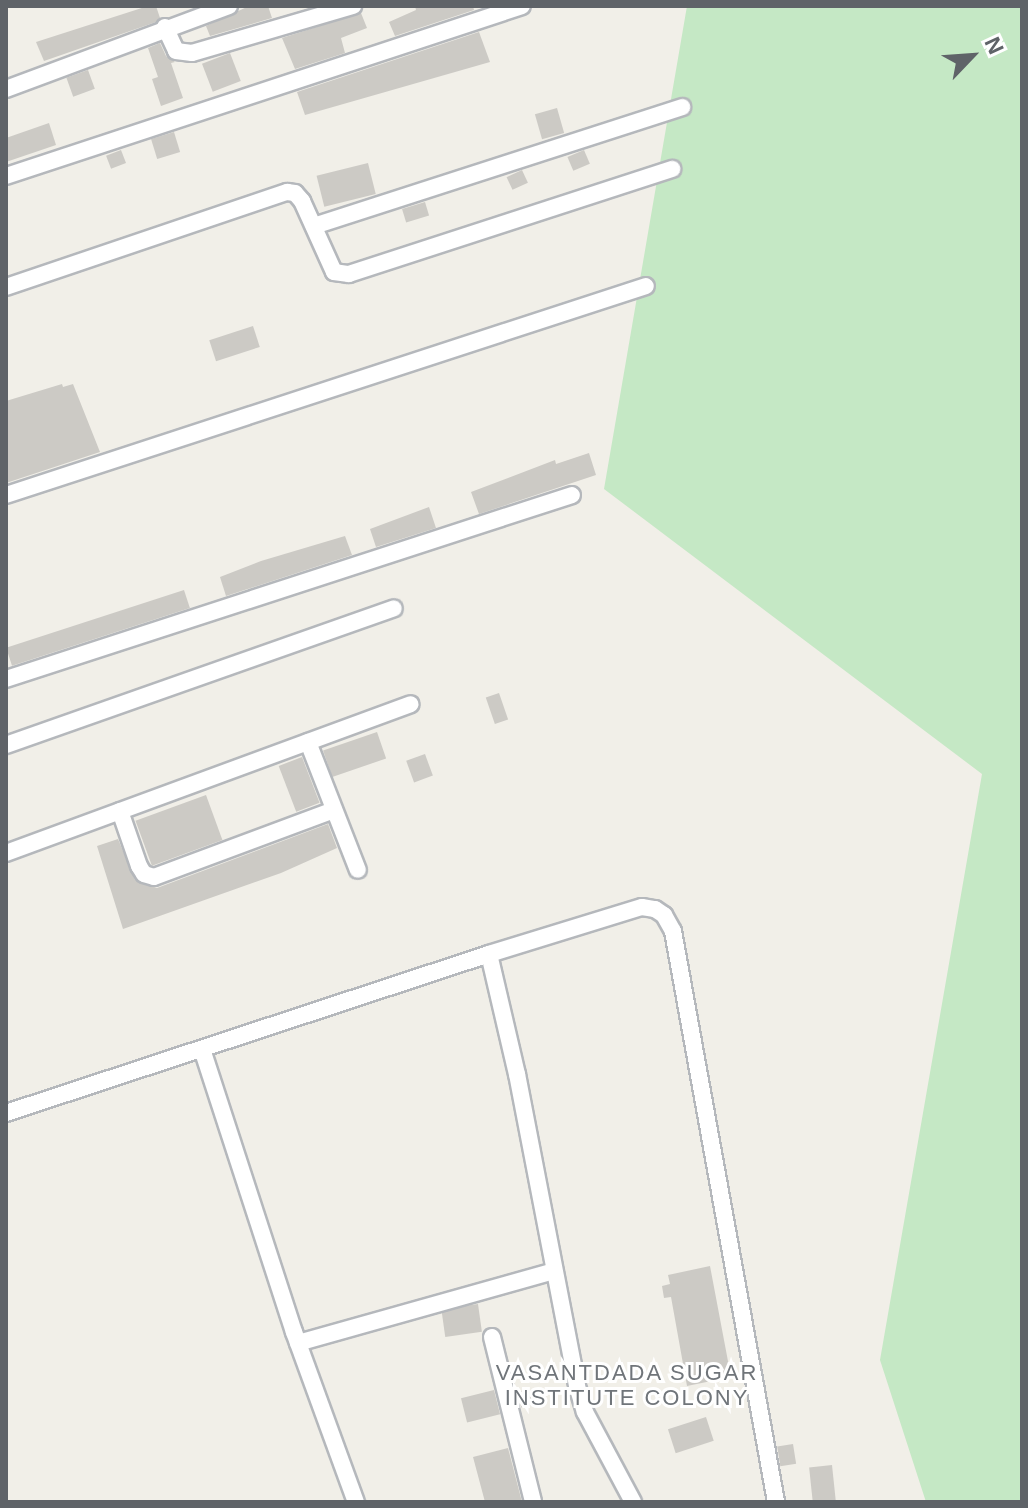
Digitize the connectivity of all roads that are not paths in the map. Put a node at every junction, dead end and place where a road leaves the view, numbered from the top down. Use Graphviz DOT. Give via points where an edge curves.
graph roads {
  1 [pos="229,6"];
  2 [pos="353,6"];
  3 [pos="522,6"];
  4 [pos="165,27"];
  5 [pos="6,89"];
  6 [pos="682,107"];
  7 [pos="672,169"];
  8 [pos="6,176"];
  9 [pos="314,226"];
  10 [pos="646,286"];
  11 [pos="6,287"];
  12 [pos="6,495"];
  13 [pos="572,495"];
  14 [pos="394,608"];
  15 [pos="6,679"];
  16 [pos="410,704"];
  17 [pos="308,742"];
  18 [pos="6,745"];
  19 [pos="334,810"];
  20 [pos="120,811"];
  21 [pos="6,853"];
  22 [pos="358,870"];
  23 [pos="489,954"];
  24 [pos="202,1049"];
  25 [pos="6,1113"];
  26 [pos="554,1271"];
  27 [pos="492,1337"];
  28 [pos="298,1343"];
  29 [pos="356,1502"];
  30 [pos="533,1502"];
  31 [pos="633,1502"];
  32 [pos="776,1502"];
  1 -- 4 [label="street"];
  2 -- 4 [label="street" via="192,53 176,51"];
  3 -- 8 [label="street"];
  4 -- 5 [label="street"];
  6 -- 9 [label="street"];
  7 -- 9 [label="street" via="349,274 334,272"];
  9 -- 11 [label="street" via="295,193 279,193"];
  10 -- 12 [label="street"];
  13 -- 15 [label="street"];
  14 -- 18 [label="street"];
  16 -- 17 [label="street"];
  17 -- 19 [label="street"];
  17 -- 20 [label="street"];
  19 -- 20 [label="street" via="154,877 139,866"];
  19 -- 22 [label="street"];
  20 -- 21 [label="street"];
  23 -- 24 [label="street"];
  23 -- 26 [label="street"];
  23 -- 32 [label="street" via="642,907 664,915 673,931"];
  24 -- 25 [label="street"];
  24 -- 28 [label="street"];
  26 -- 28 [label="street"];
  26 -- 31 [label="street" via="585,1412"];
  27 -- 30 [label="street"];
  28 -- 29 [label="street"];
}
